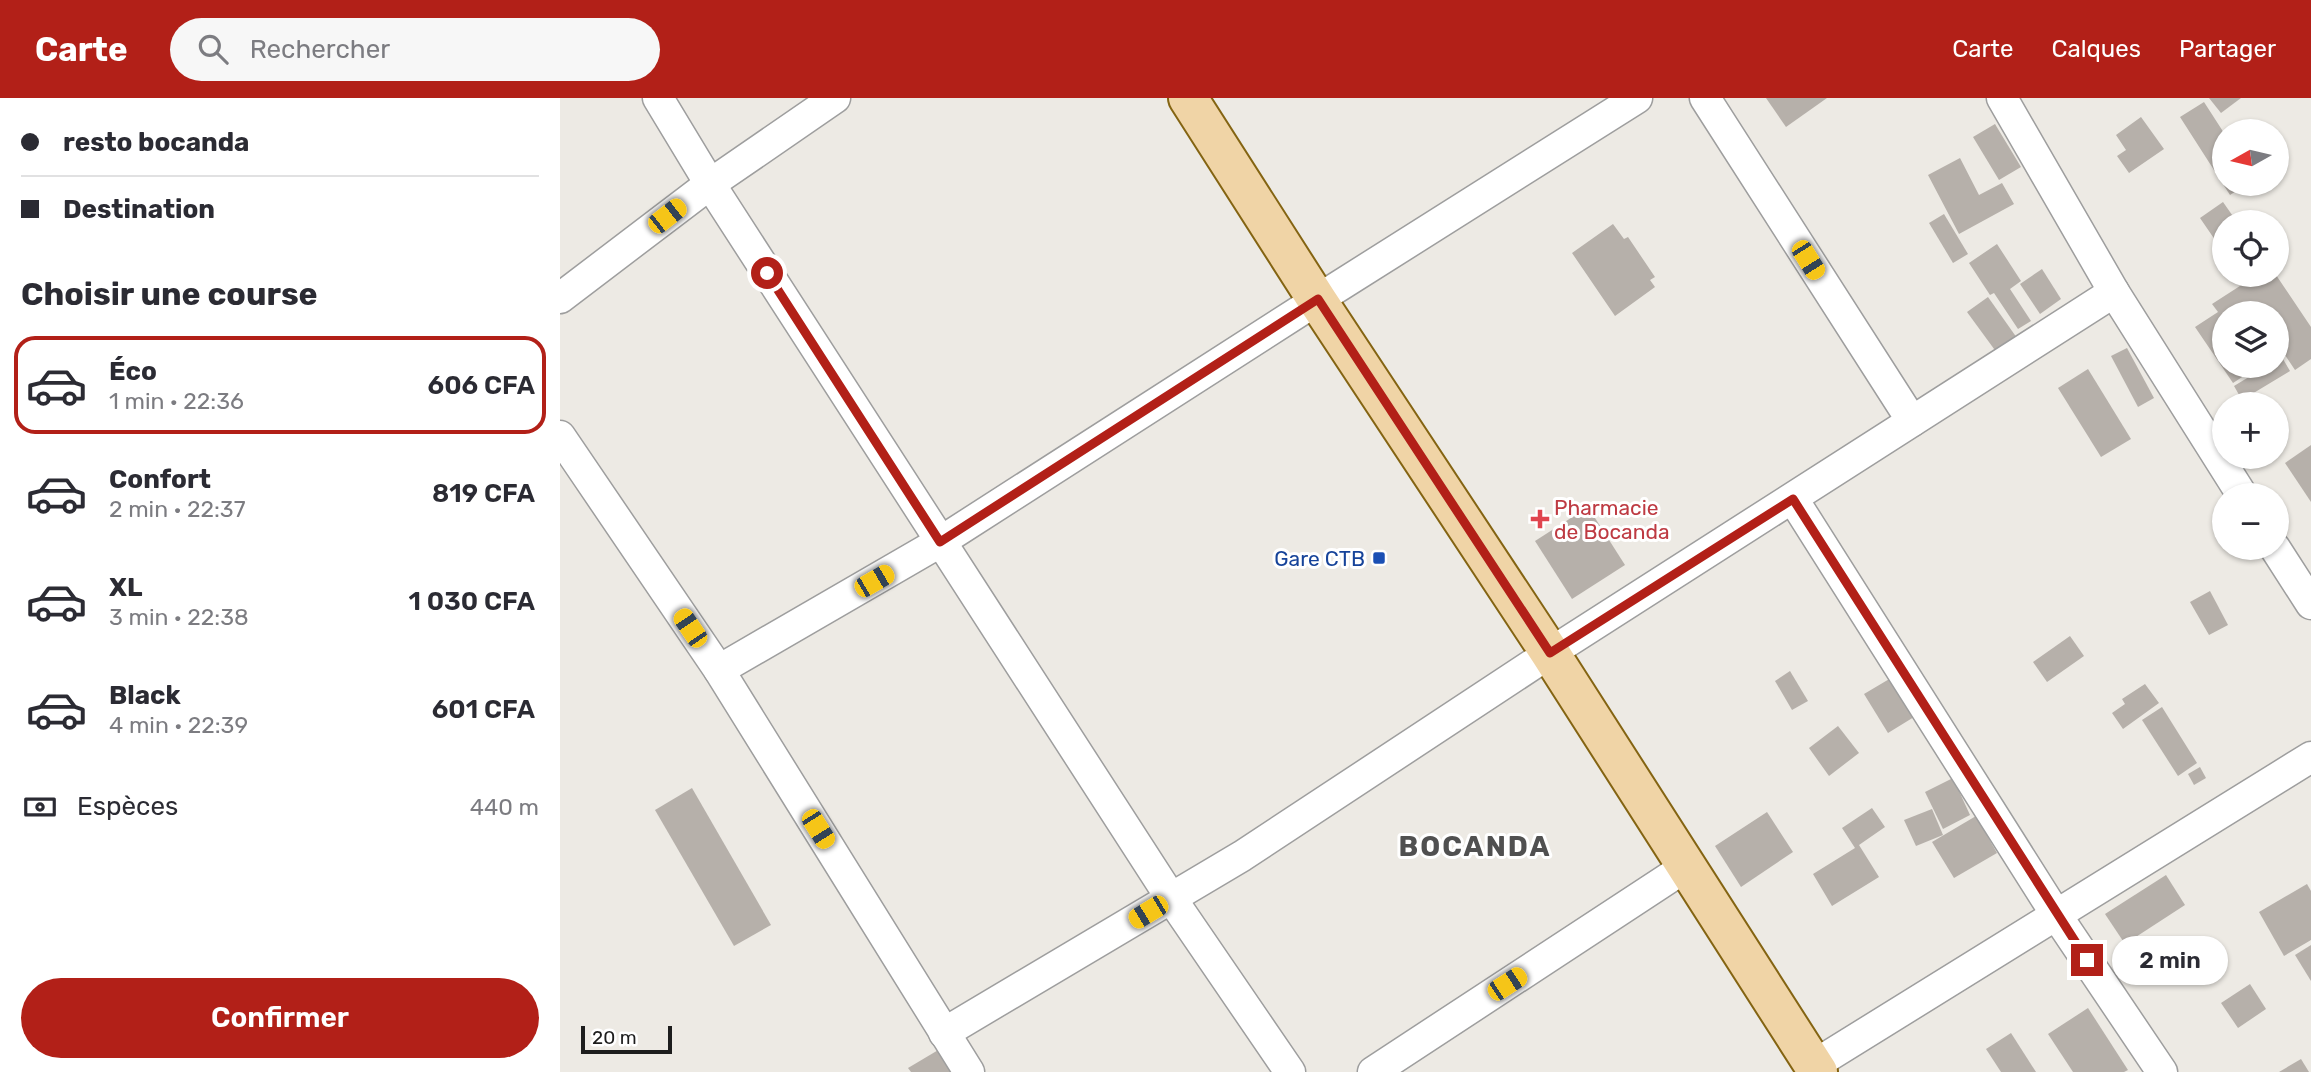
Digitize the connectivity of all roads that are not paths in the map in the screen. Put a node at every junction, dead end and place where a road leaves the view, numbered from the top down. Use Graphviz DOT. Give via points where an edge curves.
graph roads {
  1 [pos="658,98"];
  2 [pos="835,98"];
  3 [pos="1188,98"];
  4 [pos="1637,98"];
  5 [pos="1704,98"];
  6 [pos="2001,98"];
  7 [pos="710,184"];
  8 [pos="2114,292"];
  9 [pos="560,298"];
  10 [pos="1318,299"];
  11 [pos="1912,421"];
  12 [pos="560,436"];
  13 [pos="2234,483"];
  14 [pos="1793,499"];
  15 [pos="940,542"];
  16 [pos="2283,560"];
  17 [pos="2311,604"];
  18 [pos="1550,653"];
  19 [pos="719,670"];
  20 [pos="2311,758"];
  21 [pos="1687,866"];
  22 [pos="1171,898"];
  23 [pos="2057,916"];
  24 [pos="944,1033"];
  25 [pos="1816,1069"];
  26 [pos="969,1072"];
  27 [pos="1290,1072"];
  28 [pos="1373,1072"];
  29 [pos="2162,1072"];
  1 -- 7 [label="street"];
  2 -- 7 [label="street"];
  3 -- 10 [label="main road"];
  4 -- 10 [label="street"];
  5 -- 11 [label="street"];
  6 -- 8 [label="street"];
  7 -- 9 [label="street"];
  7 -- 15 [label="street"];
  8 -- 11 [label="street"];
  8 -- 13 [label="street"];
  10 -- 15 [label="street"];
  10 -- 18 [label="main road"];
  11 -- 14 [label="street"];
  12 -- 19 [label="street"];
  14 -- 18 [label="street"];
  14 -- 23 [label="street"];
  15 -- 19 [label="street"];
  15 -- 22 [label="street"];
  16 -- 17 [label="street"];
  18 -- 21 [label="main road"];
  18 -- 22 [label="street"];
  19 -- 24 [label="street"];
  20 -- 23 [label="street"];
  21 -- 25 [label="main road"];
  21 -- 28 [label="street"];
  22 -- 24 [label="street"];
  22 -- 27 [label="street"];
  23 -- 25 [label="street"];
  23 -- 29 [label="street"];
  24 -- 26 [label="street"];
}
